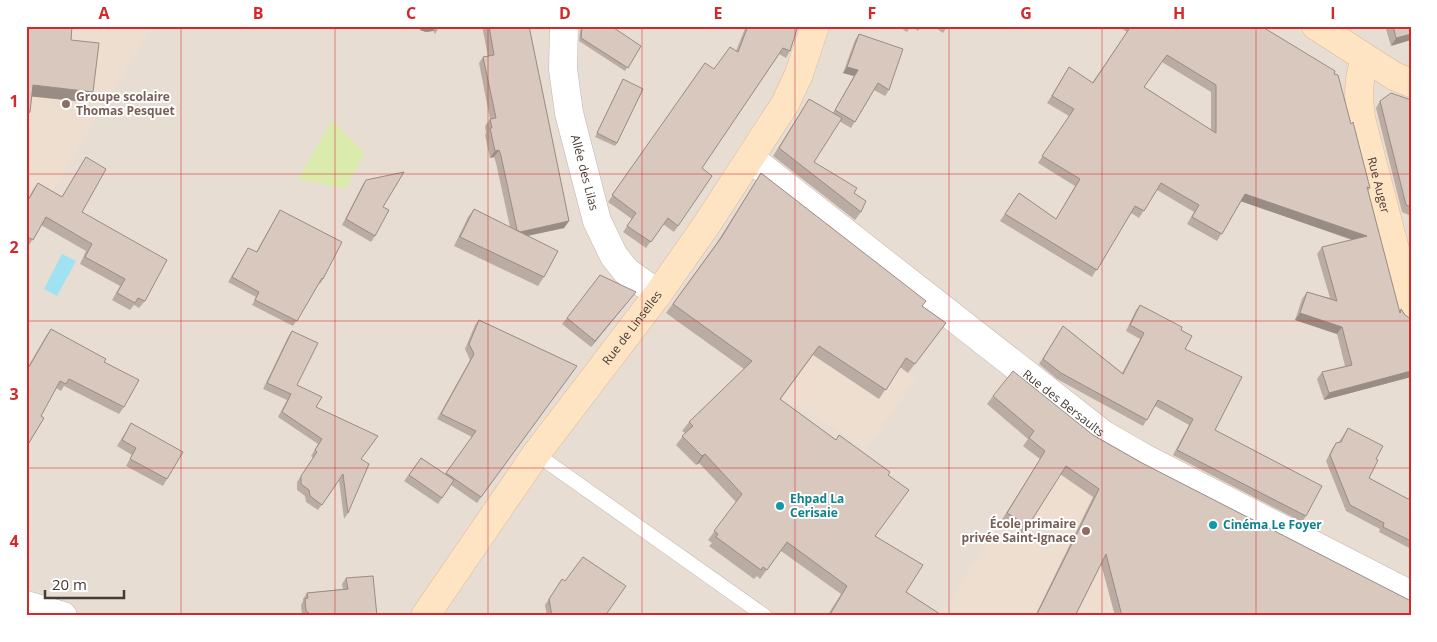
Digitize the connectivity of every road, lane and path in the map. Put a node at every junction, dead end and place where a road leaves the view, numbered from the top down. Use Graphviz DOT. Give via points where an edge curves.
graph roads {
  1 [pos="564,26"];
  2 [pos="815,26"];
  3 [pos="1328,29"];
  4 [pos="1365,58"];
  5 [pos="1411,83"];
  6 [pos="750,158"];
  7 [pos="658,294"];
  8 [pos="1411,311"];
  9 [pos="536,454"];
  10 [pos="1411,595"];
  11 [pos="26,605"];
  12 [pos="63,616"];
  13 [pos="425,616"];
  14 [pos="765,616"];
  1 -- 7 [label="street, Allée des Lilas" via="563,69 568,104 597,221 620,264"];
  2 -- 6 [label="street, Rue de Linselles" via="793,88"];
  3 -- 4 [label="street"];
  4 -- 5 [label="street"];
  4 -- 8 [label="street, Rue Auger" via="1358,94 1361,118"];
  6 -- 7 [label="street, Rue de Linselles"];
  6 -- 10 [label="street, Rue des Bersaults" via="1104,435 1152,463"];
  7 -- 9 [label="street, Rue de Linselles"];
  9 -- 13 [label="street, Rue de Linselles"];
  9 -- 14 [label="lane"];
  11 -- 12 [label="street"];
}
